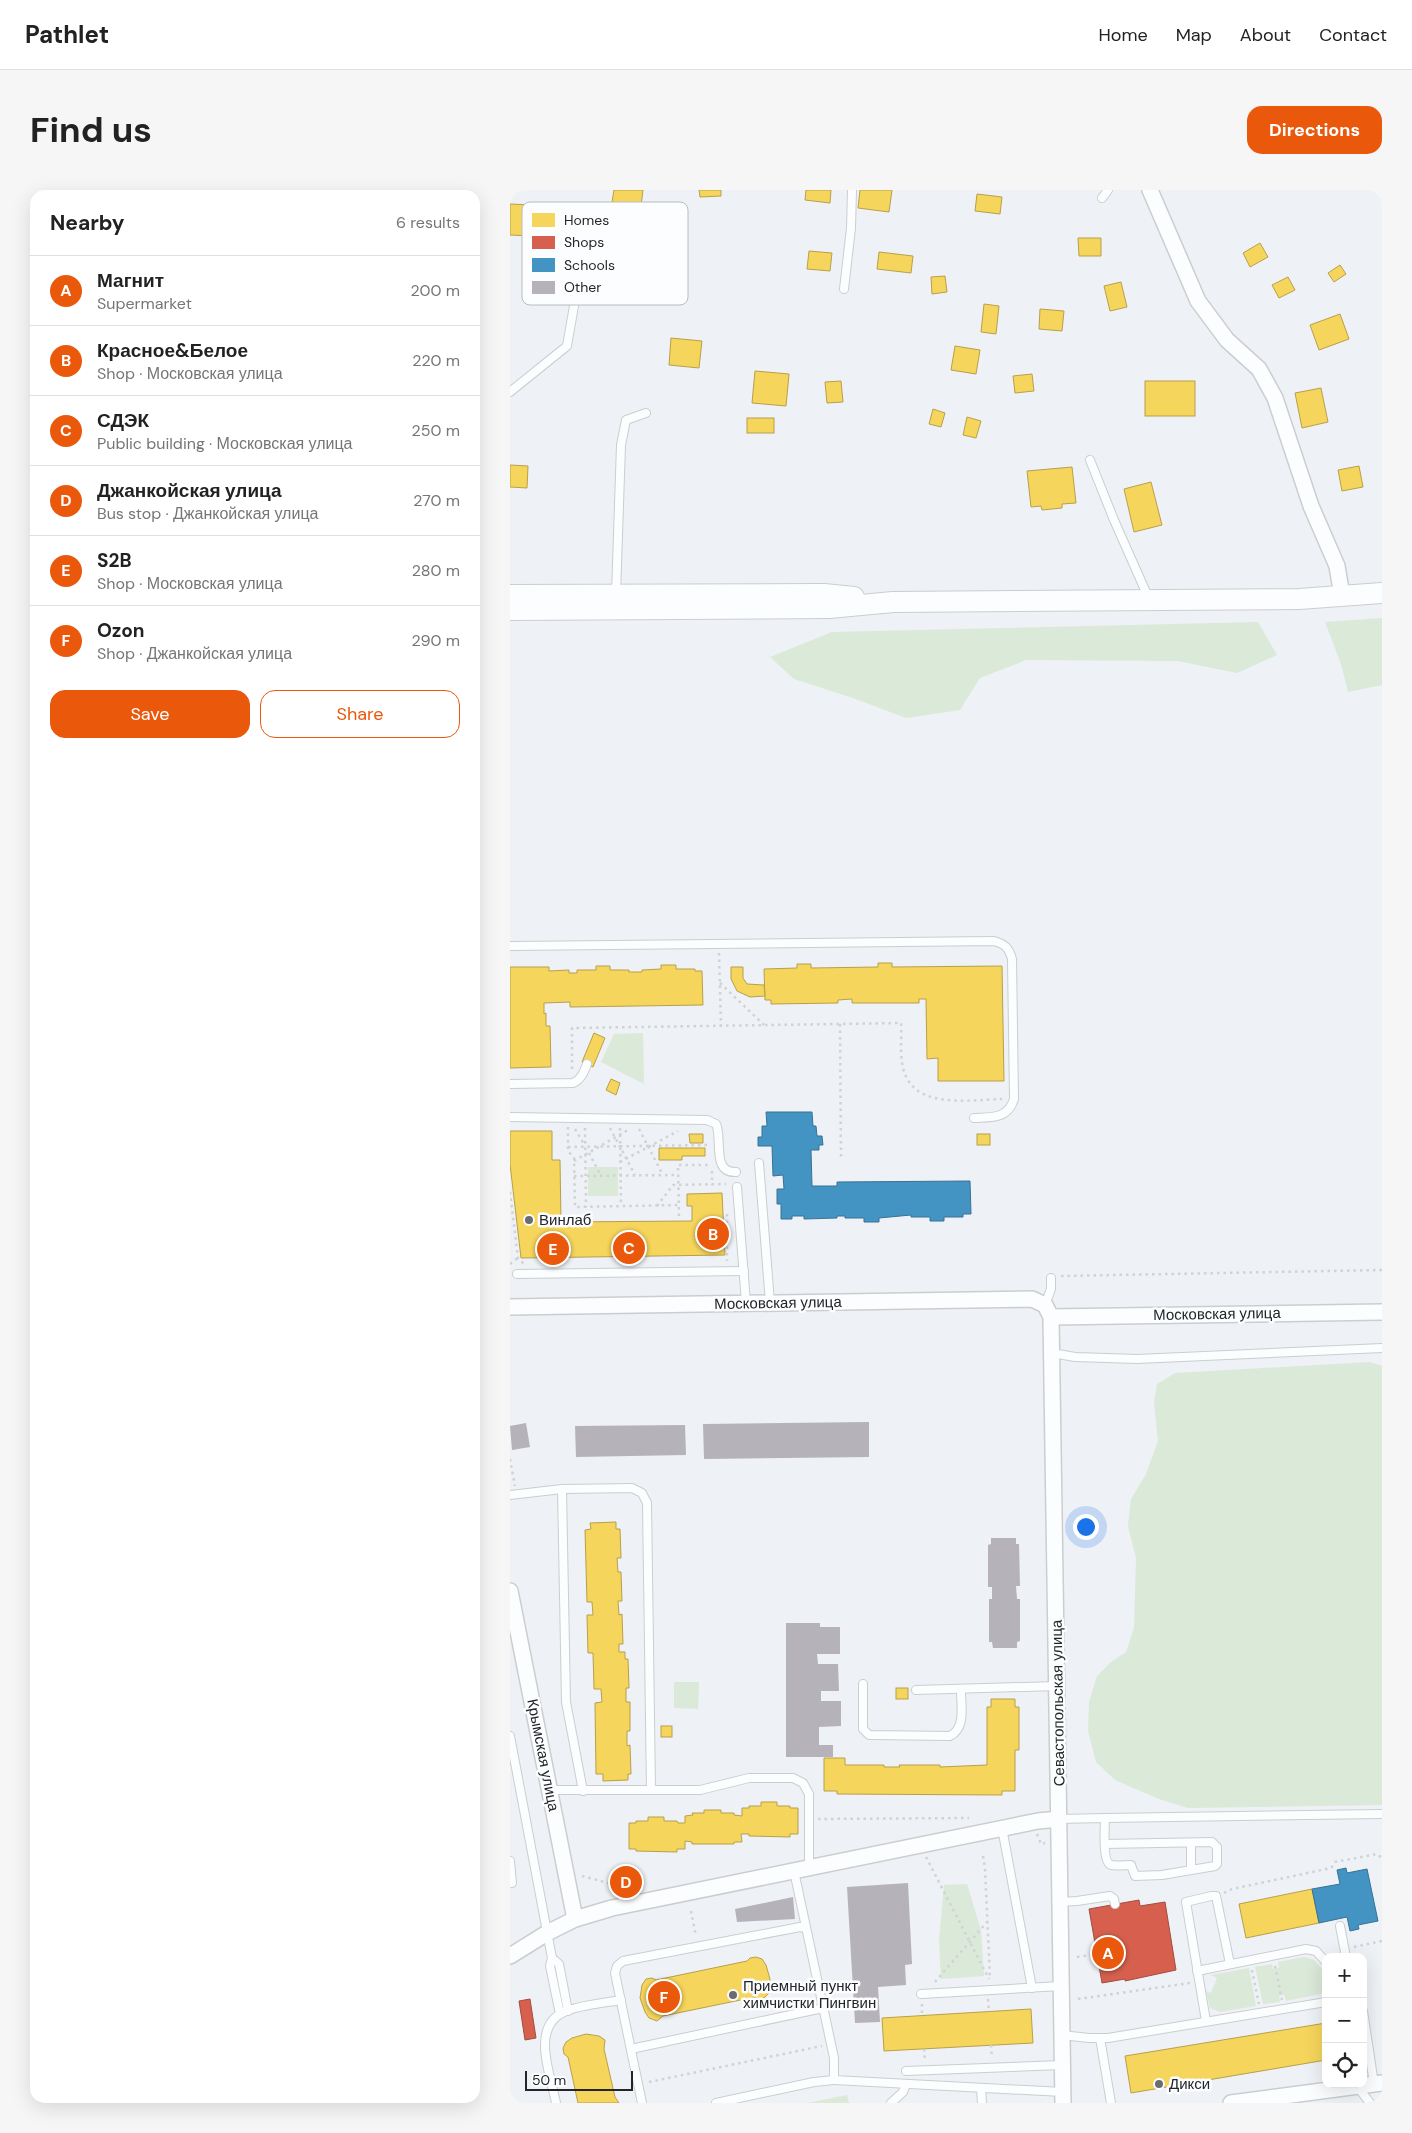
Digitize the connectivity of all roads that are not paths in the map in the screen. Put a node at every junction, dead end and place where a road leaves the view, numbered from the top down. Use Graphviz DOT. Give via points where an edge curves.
graph roads {
  1 [pos="852,190"];
  2 [pos="1108,190"];
  3 [pos="1150,190"];
  4 [pos="1102,198"];
  5 [pos="844,289"];
  6 [pos="574,305"];
  7 [pos="510,392"];
  8 [pos="646,414"];
  9 [pos="1090,460"];
  10 [pos="1382,593"];
  11 [pos="616,594"];
  12 [pos="510,595"];
  13 [pos="1342,596"];
  14 [pos="1150,600"];
  15 [pos="894,602"];
  16 [pos="510,610"];
  17 [pos="559,610"];
  18 [pos="510,620"];
  19 [pos="510,946"];
  20 [pos="587,1064"];
  21 [pos="510,1084"];
  22 [pos="510,1117"];
  23 [pos="974,1118"];
  24 [pos="759,1163"];
  25 [pos="736,1172"];
  26 [pos="737,1187"];
  27 [pos="744,1271"];
  28 [pos="517,1274"];
  29 [pos="1050,1278"];
  30 [pos="746,1303"];
  31 [pos="770,1303"];
  32 [pos="510,1307"];
  33 [pos="1048,1311"];
  34 [pos="1382,1312"];
  35 [pos="1382,1348"];
  36 [pos="1052,1352"];
  37 [pos="562,1489"];
  38 [pos="513,1495"];
  39 [pos="510,1591"];
  40 [pos="863,1684"];
  41 [pos="1057,1686"];
  42 [pos="916,1690"];
  43 [pos="961,1690"];
  44 [pos="510,1736"];
  45 [pos="550,1790"];
  46 [pos="651,1790"];
  47 [pos="583,1791"];
  48 [pos="1382,1814"];
  49 [pos="1105,1818"];
  50 [pos="1059,1819"];
  51 [pos="1002,1828"];
  52 [pos="1191,1842"];
  53 [pos="1105,1844"];
  54 [pos="510,1861"];
  55 [pos="809,1867"];
  56 [pos="794,1870"];
  57 [pos="1191,1870"];
  58 [pos="512,1883"];
  59 [pos="1060,1902"];
  60 [pos="1115,1904"];
  61 [pos="575,1919"];
  62 [pos="1340,1926"];
  63 [pos="806,1928"];
  64 [pos="547,1933"];
  65 [pos="1346,1953"];
  66 [pos="510,1956"];
  67 [pos="552,1958"];
  68 [pos="1322,1958"];
  69 [pos="1230,1964"];
  70 [pos="1197,1971"];
  71 [pos="1061,1986"];
  72 [pos="1032,1988"];
  73 [pos="921,1994"];
  74 [pos="620,2000"];
  75 [pos="1322,2003"];
  76 [pos="823,2008"];
  77 [pos="568,2011"];
  78 [pos="560,2014"];
  79 [pos="1206,2022"];
  80 [pos="1367,2030"];
  81 [pos="1062,2035"];
  82 [pos="1100,2038"];
  83 [pos="631,2050"];
  84 [pos="1062,2065"];
  85 [pos="906,2071"];
  86 [pos="834,2080"];
  87 [pos="1378,2083"];
  88 [pos="906,2084"];
  89 [pos="981,2088"];
  90 [pos="1346,2088"];
  91 [pos="1359,2088"];
  92 [pos="1063,2097"];
  93 [pos="1268,2101"];
  94 [pos="556,2103"];
  95 [pos="642,2103"];
  96 [pos="716,2103"];
  97 [pos="891,2103"];
  98 [pos="982,2103"];
  99 [pos="1111,2103"];
  100 [pos="1231,2103"];
  101 [pos="1370,2103"];
  1 -- 5 [label="lane"];
  2 -- 4 [label="lane"];
  3 -- 13 [label="street" via="1198,301 1227,340 1259,369 1275,398 1310,506 1337,566"];
  6 -- 7 [label="lane" via="567,346"];
  8 -- 11 [label="lane" via="626,420 621,445"];
  9 -- 14 [label="lane"];
  10 -- 13 [label="main road"];
  11 -- 12 [label="main road"];
  11 -- 15 [label="main road" via="824,594"];
  13 -- 14 [label="main road"];
  14 -- 15 [label="main road"];
  15 -- 17 [label="main road" via="829,608"];
  16 -- 17 [label="main road"];
  17 -- 18 [label="main road"];
  19 -- 23 [label="lane" via="1003,943 1010,950 1012,959 1014,1099 1005,1114"];
  20 -- 21 [label="lane" via="577,1081"];
  22 -- 25 [label="lane" via="708,1120 716,1124 720,1132 723,1169"];
  24 -- 31 [label="lane"];
  26 -- 27 [label="lane"];
  27 -- 28 [label="lane"];
  27 -- 30 [label="lane"];
  29 -- 33 [label="lane"];
  30 -- 31 [label="street, Московская улица"];
  30 -- 32 [label="street, Московская улица"];
  31 -- 33 [label="street, Московская улица" via="1032,1298"];
  33 -- 34 [label="street, Московская улица"];
  33 -- 36 [label="street, Севастопольская улица"];
  35 -- 36 [label="lane" via="1136,1359 1075,1357"];
  36 -- 41 [label="street, Севастопольская улица"];
  37 -- 38 [label="lane"];
  37 -- 46 [label="lane" via="632,1488 642,1492 647,1503"];
  37 -- 47 [label="lane" via="566,1702"];
  39 -- 45 [label="street, Крымская улица"];
  40 -- 43 [label="lane" via="863,1729 868,1735 950,1736 961,1725"];
  41 -- 43 [label="lane"];
  41 -- 50 [label="street, Севастопольская улица"];
  42 -- 43 [label="lane"];
  44 -- 64 [label="lane"];
  45 -- 47 [label="lane"];
  45 -- 61 [label="street, Крымская улица"];
  46 -- 47 [label="lane"];
  46 -- 55 [label="lane" via="700,1790 750,1778 793,1778 803,1783 809,1794"];
  48 -- 49 [label="lane"];
  49 -- 50 [label="lane"];
  49 -- 53 [label="lane"];
  50 -- 51 [label="street"];
  50 -- 59 [label="street, Севастопольская улица"];
  51 -- 55 [label="street"];
  51 -- 72 [label="lane"];
  52 -- 53 [label="lane"];
  52 -- 57 [label="lane"];
  52 -- 57 [label="lane" via="1216,1844 1217,1864"];
  53 -- 57 [label="lane" via="1107,1863 1131,1865 1135,1876"];
  54 -- 58 [label="lane"];
  55 -- 56 [label="street"];
  56 -- 61 [label="street" via="630,1904"];
  56 -- 63 [label="lane"];
  59 -- 60 [label="lane" via="1110,1896"];
  59 -- 71 [label="street, Севастопольская улица"];
  61 -- 64 [label="street"];
  62 -- 65 [label="lane"];
  63 -- 74 [label="lane" via="623,1962 615,1973"];
  63 -- 76 [label="lane"];
  64 -- 66 [label="street"];
  64 -- 67 [label="lane"];
  67 -- 77 [label="lane" via="558,1964"];
  67 -- 78 [label="lane" via="550,1966"];
  68 -- 69 [label="lane" via="1316,1951 1306,1949"];
  69 -- 70 [label="lane"];
  69 -- 70 [label="lane" via="1216,1896 1211,1896 1186,1902"];
  70 -- 79 [label="lane"];
  71 -- 72 [label="lane"];
  71 -- 81 [label="street, Севастопольская улица"];
  72 -- 73 [label="lane"];
  74 -- 77 [label="lane"];
  74 -- 83 [label="lane"];
  75 -- 79 [label="lane"];
  76 -- 83 [label="lane"];
  76 -- 86 [label="lane" via="834,2058"];
  77 -- 78 [label="lane"];
  78 -- 94 [label="lane" via="552,2019 545,2033"];
  79 -- 82 [label="lane"];
  80 -- 87 [label="lane"];
  81 -- 82 [label="lane"];
  81 -- 84 [label="street, Севастопольская улица"];
  82 -- 99 [label="lane"];
  83 -- 95 [label="lane"];
  84 -- 85 [label="lane"];
  84 -- 92 [label="street, Севастопольская улица"];
  86 -- 88 [label="lane"];
  86 -- 96 [label="lane"];
  88 -- 89 [label="lane"];
  88 -- 97 [label="lane" via="903,2092"];
  89 -- 92 [label="lane"];
  89 -- 98 [label="lane"];
  90 -- 93 [label="street"];
  91 -- 101 [label="lane"];
  93 -- 100 [label="street"];
}
